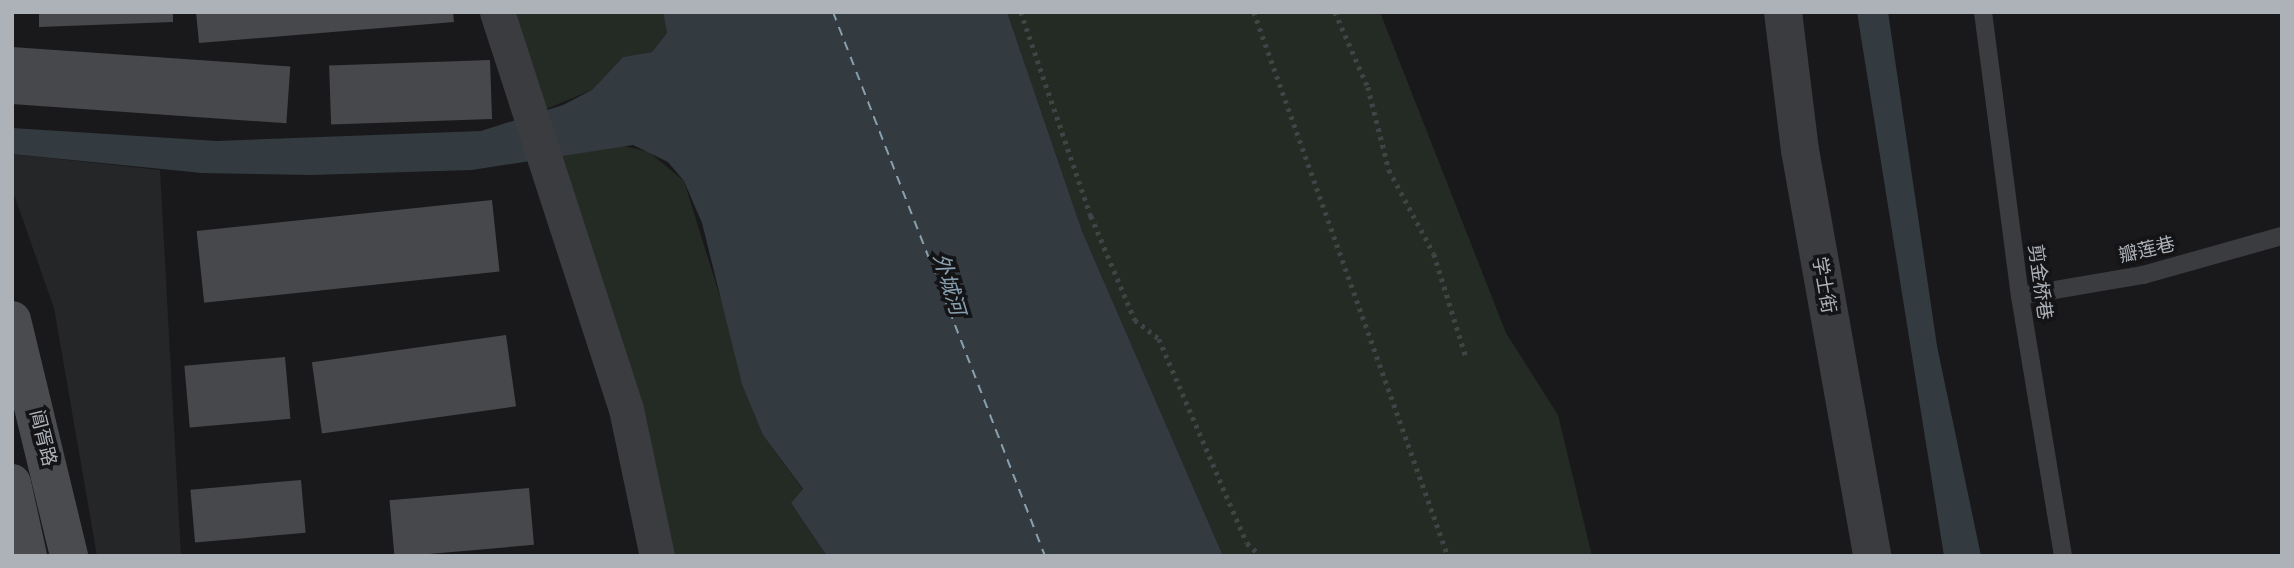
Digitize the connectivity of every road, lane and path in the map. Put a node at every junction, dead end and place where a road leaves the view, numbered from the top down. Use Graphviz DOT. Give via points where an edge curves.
graph roads {
  1 [pos="497,12"];
  2 [pos="1021,12"];
  3 [pos="1254,12"];
  4 [pos="1335,12"];
  5 [pos="1783,12"];
  6 [pos="1983,12"];
  7 [pos="2282,236"];
  8 [pos="2020,296"];
  9 [pos="12,320"];
  10 [pos="1466,356"];
  11 [pos="12,483"];
  12 [pos="28,556"];
  13 [pos="69,556"];
  14 [pos="657,556"];
  15 [pos="1261,556"];
  16 [pos="1448,556"];
  17 [pos="1872,556"];
  18 [pos="2063,556"];
  1 -- 14 [label="street" via="543,165 626,409"];
  2 -- 15 [label="path" via="1091,216 1135,320 1159,339 1247,543"];
  3 -- 16 [label="path"];
  4 -- 10 [label="path" via="1368,86 1389,170 1434,254"];
  5 -- 17 [label="street, 学士街" via="1800,150"];
  6 -- 8 [label="lane, 剪金桥巷"];
  7 -- 8 [label="lane, 瓣莲巷" via="2143,275"];
  8 -- 18 [label="lane, 剪金桥巷"];
  9 -- 13 [label="main road, 阊胥路"];
  11 -- 12 [label="main road"];
}
